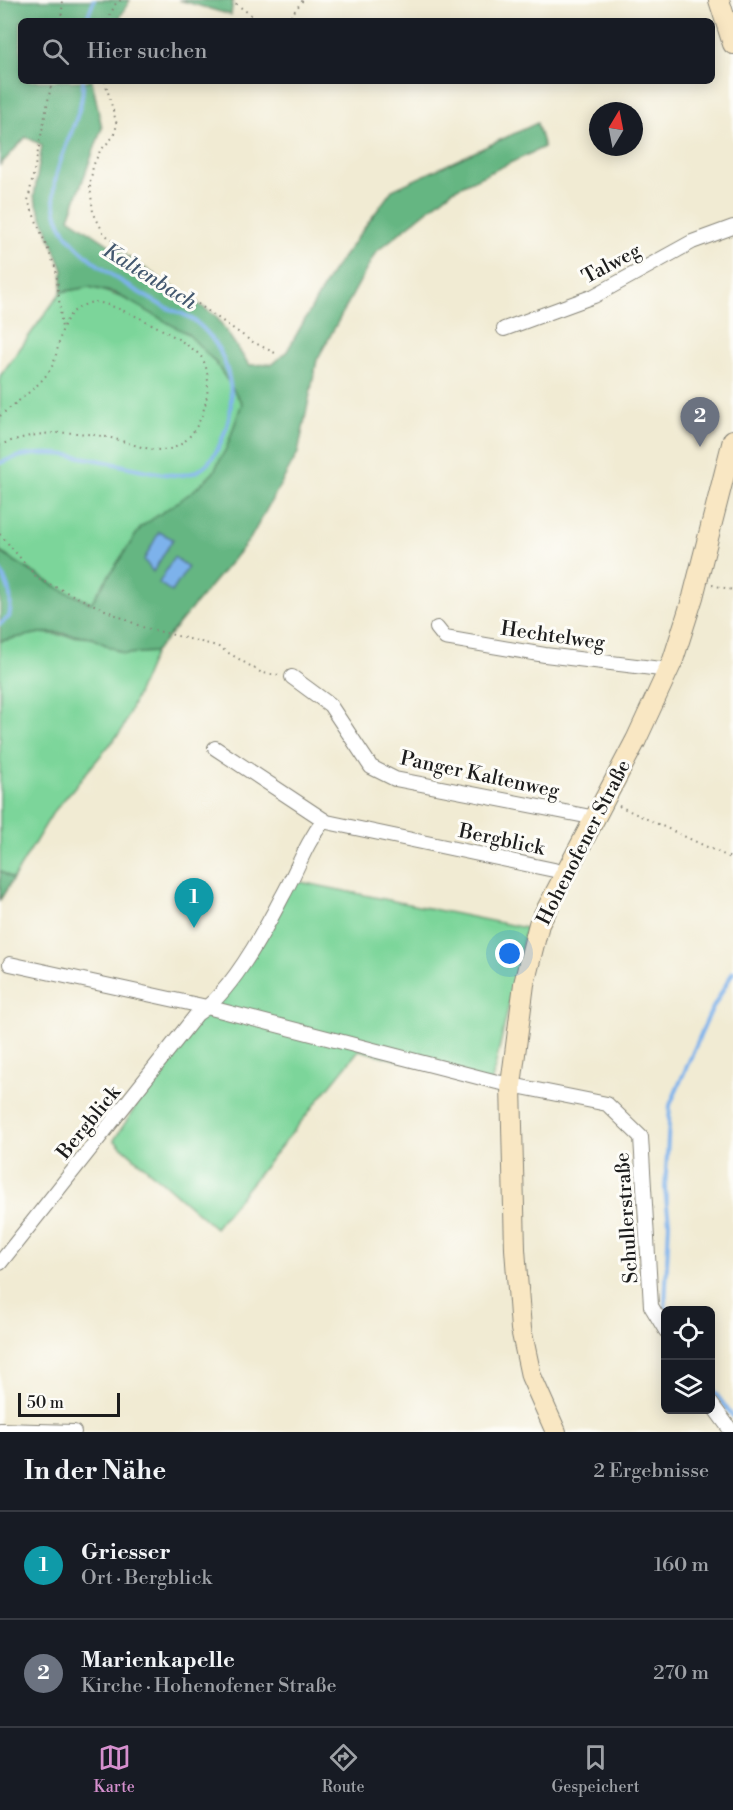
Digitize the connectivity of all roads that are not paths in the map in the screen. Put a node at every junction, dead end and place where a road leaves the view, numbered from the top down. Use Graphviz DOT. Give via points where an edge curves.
graph roads {
  1 [pos="719,0"];
  2 [pos="733,44"];
  3 [pos="733,227"];
  4 [pos="504,329"];
  5 [pos="733,440"];
  6 [pos="437,628"];
  7 [pos="669,670"];
  8 [pos="292,677"];
  9 [pos="215,748"];
  10 [pos="596,818"];
  11 [pos="324,820"];
  12 [pos="565,874"];
  13 [pos="10,964"];
  14 [pos="207,1007"];
  15 [pos="511,1085"];
  16 [pos="0,1263"];
  17 [pos="661,1323"];
  18 [pos="715,1408"];
  19 [pos="0,1430"];
  20 [pos="74,1432"];
  21 [pos="556,1432"];
  22 [pos="732,1432"];
  1 -- 2 [label="main road"];
  3 -- 4 [label="street, Talweg" via="692,242 594,296"];
  5 -- 7 [label="main road, Hohenofener Straße" via="697,581"];
  6 -- 7 [label="street, Hechtelweg" via="445,638"];
  7 -- 10 [label="main road, Hohenofener Straße"];
  8 -- 10 [label="street, Panger Kaltenweg" via="330,705 371,767 395,779"];
  9 -- 11 [label="street, Bergblick"];
  10 -- 12 [label="main road, Hohenofener Straße"];
  11 -- 12 [label="street, Bergblick"];
  11 -- 14 [label="street, Bergblick" via="222,994"];
  12 -- 15 [label="main road, Hohenofener Straße" via="539,924 530,955 516,1030"];
  13 -- 14 [label="street"];
  14 -- 15 [label="street"];
  14 -- 16 [label="street, Bergblick" via="196,1014"];
  15 -- 17 [label="street, Schullerstraße" via="607,1104 641,1137 651,1306"];
  15 -- 21 [label="main road, Hohenofener Straße" via="513,1214 521,1329 531,1376"];
  18 -- 22 [label="street"];
  19 -- 20 [label="street"];
}
